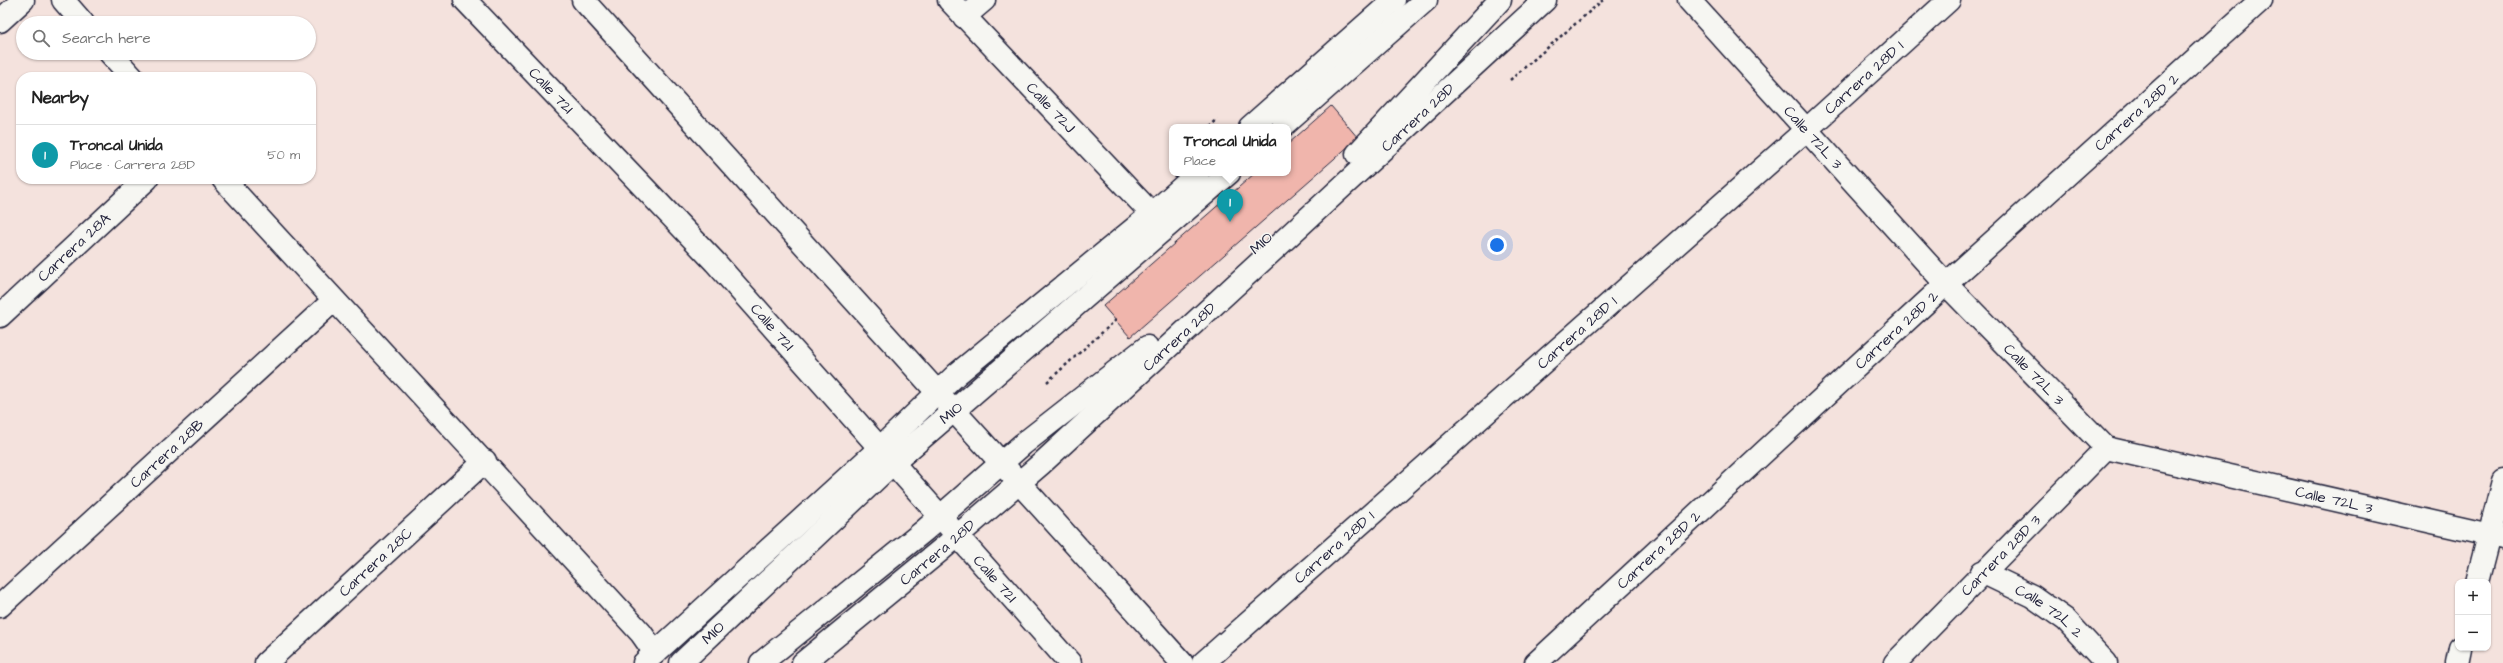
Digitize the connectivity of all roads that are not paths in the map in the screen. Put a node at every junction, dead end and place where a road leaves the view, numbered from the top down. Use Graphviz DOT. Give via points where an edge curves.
graph roads {
  1 [pos="23,0"];
  2 [pos="63,0"];
  3 [pos="466,0"];
  4 [pos="583,0"];
  5 [pos="949,0"];
  6 [pos="984,0"];
  7 [pos="1394,0"];
  8 [pos="1426,0"];
  9 [pos="1500,0"];
  10 [pos="1545,0"];
  11 [pos="1689,0"];
  12 [pos="1948,0"];
  13 [pos="2261,0"];
  14 [pos="77,16"];
  15 [pos="964,17"];
  16 [pos="0,21"];
  17 [pos="116,60"];
  18 [pos="127,72"];
  19 [pos="1253,124"];
  20 [pos="1285,124"];
  21 [pos="1806,130"];
  22 [pos="1195,176"];
  23 [pos="1226,176"];
  24 [pos="142,184"];
  25 [pos="228,184"];
  26 [pos="1152,214"];
  27 [pos="1946,284"];
  28 [pos="333,300"];
  29 [pos="0,316"];
  30 [pos="938,392"];
  31 [pos="954,411"];
  32 [pos="2106,448"];
  33 [pos="886,456"];
  34 [pos="485,461"];
  35 [pos="1002,463"];
  36 [pos="2503,481"];
  37 [pos="1018,482"];
  38 [pos="941,517"];
  39 [pos="957,535"];
  40 [pos="2496,536"];
  41 [pos="1982,572"];
  42 [pos="2478,579"];
  43 [pos="0,606"];
  44 [pos="2459,651"];
  45 [pos="650,658"];
  46 [pos="266,663"];
  47 [pos="681,663"];
  48 [pos="762,663"];
  49 [pos="803,663"];
  50 [pos="1070,663"];
  51 [pos="1182,663"];
  52 [pos="1203,663"];
  53 [pos="1536,663"];
  54 [pos="1894,663"];
  55 [pos="2106,663"];
  56 [pos="2457,663"];
  1 -- 16 [label="street"];
  2 -- 14 [label="street"];
  3 -- 33 [label="street, Calle 72I" via="715,262"];
  4 -- 30 [label="street"];
  5 -- 15 [label="street, Calle 72J"];
  6 -- 15 [label="street"];
  7 -- 19 [label="street"];
  8 -- 20 [label="street"];
  9 -- 35 [label="street, MIO" via="1366,146 1312,197 1138,355"];
  10 -- 37 [label="street, Carrera 28D"];
  11 -- 21 [label="street, Calle 72L 3"];
  12 -- 21 [label="street, Carrera 28D 1"];
  13 -- 27 [label="street, Carrera 28D 2"];
  15 -- 26 [label="street, Calle 72J"];
  17 -- 18 [label="street"];
  21 -- 27 [label="street, Calle 72L 3"];
  21 -- 52 [label="street, Carrera 28D 1"];
  22 -- 26 [label="street"];
  23 -- 31 [label="street, MIO"];
  24 -- 29 [label="street, Carrera 28A"];
  25 -- 28 [label="street"];
  26 -- 30 [label="street"];
  27 -- 32 [label="street, Calle 72L 3"];
  27 -- 53 [label="street, Carrera 28D 2"];
  28 -- 34 [label="street"];
  28 -- 43 [label="street, Carrera 28B"];
  30 -- 31 [label="street"];
  30 -- 33 [label="street"];
  31 -- 33 [label="street, MIO"];
  31 -- 35 [label="street"];
  32 -- 40 [label="street, Calle 72L 3"];
  32 -- 41 [label="street, Carrera 28D 3"];
  33 -- 38 [label="street, Calle 72I"];
  33 -- 45 [label="street"];
  33 -- 47 [label="street, MIO"];
  34 -- 45 [label="street" via="641,633"];
  34 -- 46 [label="street, Carrera 28C"];
  35 -- 37 [label="street"];
  35 -- 38 [label="street, MIO"];
  36 -- 40 [label="street"];
  37 -- 39 [label="street, Carrera 28D"];
  37 -- 51 [label="street"];
  38 -- 39 [label="street, Calle 72I"];
  38 -- 48 [label="street"];
  39 -- 49 [label="street, Carrera 28D"];
  39 -- 50 [label="street, Calle 72I"];
  40 -- 42 [label="street"];
  41 -- 54 [label="street, Carrera 28D 3"];
  41 -- 55 [label="street, Calle 72L 2" via="2032,596 2066,620"];
  44 -- 56 [label="street"];
}
